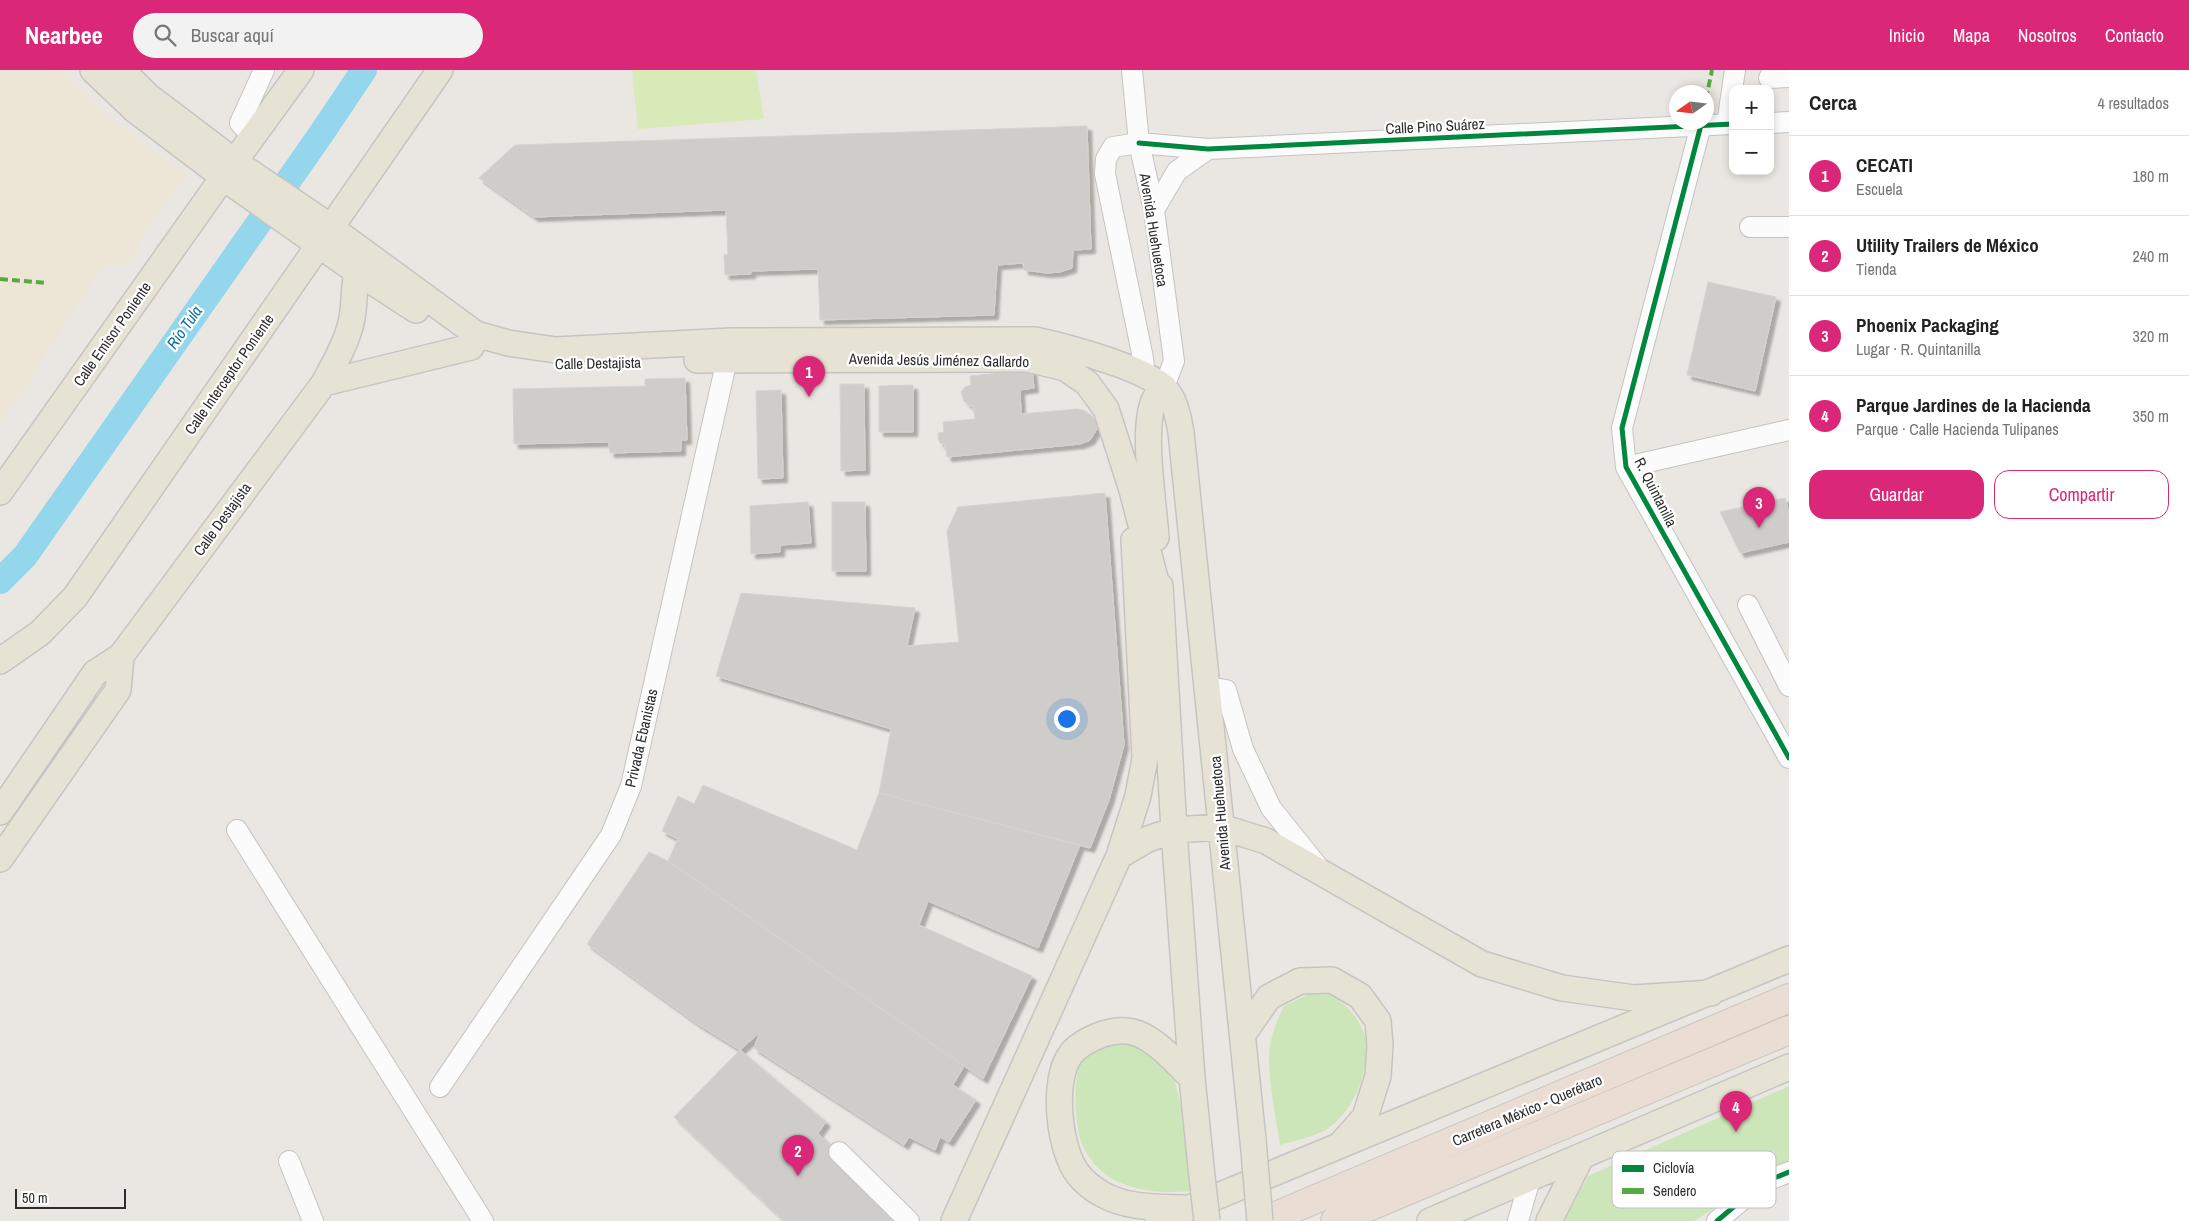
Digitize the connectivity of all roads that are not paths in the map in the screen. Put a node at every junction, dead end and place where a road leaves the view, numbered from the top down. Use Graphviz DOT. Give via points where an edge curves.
graph roads {
  1 [pos="94,70"];
  2 [pos="122,70"];
  3 [pos="264,70"];
  4 [pos="301,70"];
  5 [pos="440,70"];
  6 [pos="1132,70"];
  7 [pos="1735,70"];
  8 [pos="1734,85"];
  9 [pos="1774,122"];
  10 [pos="1789,122"];
  11 [pos="1729,124"];
  12 [pos="1714,125"];
  13 [pos="1669,128"];
  14 [pos="1701,130"];
  15 [pos="253,137"];
  16 [pos="1139,143"];
  17 [pos="1208,149"];
  18 [pos="235,174"];
  19 [pos="1154,210"];
  20 [pos="1750,226"];
  21 [pos="1789,227"];
  22 [pos="319,232"];
  23 [pos="361,263"];
  24 [pos="474,340"];
  25 [pos="729,350"];
  26 [pos="324,384"];
  27 [pos="1161,390"];
  28 [pos="1789,430"];
  29 [pos="1626,467"];
  30 [pos="1132,490"];
  31 [pos="0,492"];
  32 [pos="1161,601"];
  33 [pos="1748,605"];
  34 [pos="121,656"];
  35 [pos="0,661"];
  36 [pos="1789,686"];
  37 [pos="1208,687"];
  38 [pos="1789,758"];
  39 [pos="3,808"];
  40 [pos="28,819"];
  41 [pos="1220,827"];
  42 [pos="237,830"];
  43 [pos="1174,830"];
  44 [pos="1118,856"];
  45 [pos="0,859"];
  46 [pos="1320,870"];
  47 [pos="1789,960"];
  48 [pos="1711,993"];
  49 [pos="1789,998"];
  50 [pos="1789,1030"];
  51 [pos="1243,1034"];
  52 [pos="1789,1067"];
  53 [pos="1192,1078"];
  54 [pos="440,1086"];
  55 [pos="1337,1148"];
  56 [pos="839,1152"];
  57 [pos="1581,1157"];
  58 [pos="289,1161"];
  59 [pos="1789,1172"];
  60 [pos="1776,1177"];
  61 [pos="1530,1179"];
  62 [pos="1732,1208"];
  63 [pos="1554,1212"];
  64 [pos="1199,1215"];
  65 [pos="474,1218"];
  66 [pos="313,1221"];
  67 [pos="909,1221"];
  68 [pos="954,1221"];
  69 [pos="1158,1221"];
  70 [pos="1262,1221"];
  71 [pos="1335,1221"];
  72 [pos="1430,1221"];
  73 [pos="1519,1221"];
  74 [pos="1717,1221"];
  1 -- 18 [label="main road" via="136,110"];
  2 -- 18 [label="main road"];
  3 -- 15 [label="street" via="240,123"];
  4 -- 15 [label="main road, Calle Emisor Poniente"];
  5 -- 22 [label="main road, Calle Interceptor Poniente"];
  6 -- 16 [label="street, Avenida Huehuetoca"];
  7 -- 8 [label="street"];
  9 -- 10 [label="street"];
  11 -- 12 [label="street, Calle Pino Suárez"];
  13 -- 17 [label="street, Calle Pino Suárez"];
  14 -- 29 [label="street, R. Quintanilla" via="1622,428"];
  15 -- 18 [label="main road, Calle Emisor Poniente"];
  16 -- 17 [label="street, Calle Pino Suárez"];
  16 -- 19 [label="street, Avenida Huehuetoca"];
  16 -- 27 [label="street, Calle Pino Suárez" via="1113,147 1106,159 1105,174 1144,358"];
  17 -- 19 [label="street" via="1177,171"];
  18 -- 22 [label="main road"];
  18 -- 31 [label="main road, Calle Emisor Poniente"];
  19 -- 27 [label="street, Avenida Huehuetoca" via="1174,362"];
  20 -- 21 [label="street"];
  22 -- 23 [label="main road"];
  22 -- 35 [label="main road, Calle Interceptor Poniente" via="75,597 40,633"];
  23 -- 24 [label="main road, Calle Destajista"];
  23 -- 26 [label="main road, Calle Destajista" via="351,323"];
  24 -- 25 [label="main road, Calle Destajista" via="556,350"];
  24 -- 26 [label="main road, Calle Destajista"];
  25 -- 27 [label="main road, Avenida Jesús Jiménez Gallardo" via="1035,340 1072,348"];
  25 -- 30 [label="main road, Avenida Jesús Jiménez Gallardo" via="1028,359 1065,368 1088,383 1106,409"];
  25 -- 54 [label="street, Privada Ebanistas" via="630,786 612,835"];
  26 -- 34 [label="main road, Calle Destajista"];
  27 -- 32 [label="main road" via="1153,401 1149,416"];
  27 -- 37 [label="main road, Avenida Huehuetoca" via="1181,432"];
  28 -- 29 [label="street"];
  29 -- 38 [label="street, R. Quintanilla"];
  30 -- 32 [label="main road"];
  30 -- 44 [label="main road" via="1145,758 1138,796"];
  32 -- 43 [label="main road"];
  33 -- 36 [label="street"];
  34 -- 39 [label="main road, Calle Destajista" via="95,673"];
  34 -- 40 [label="main road" via="118,690"];
  37 -- 41 [label="main road, Avenida Huehuetoca"];
  37 -- 46 [label="street" via="1226,690 1242,749 1271,808"];
  39 -- 40 [label="main road"];
  40 -- 45 [label="main road"];
  41 -- 43 [label="main road"];
  41 -- 46 [label="main road" via="1266,840"];
  41 -- 51 [label="main road, Avenida Huehuetoca"];
  42 -- 65 [label="street"];
  43 -- 44 [label="main road"];
  43 -- 53 [label="main road"];
  44 -- 68 [label="main road"];
  46 -- 48 [label="main road" via="1482,964 1562,988 1625,996"];
  47 -- 48 [label="main road"];
  48 -- 55 [label="main road"];
  49 -- 70 [label="highway, Carretera México - Querétaro"];
  50 -- 71 [label="highway, Carretera México - Querétaro"];
  51 -- 55 [label="main road" via="1269,997 1300,981 1332,980 1360,996 1378,1021 1378,1076 1365,1117"];
  51 -- 70 [label="main road, Avenida Huehuetoca, bridge"];
  52 -- 57 [label="main road"];
  53 -- 64 [label="main road, bridge" via="1201,1167"];
  53 -- 64 [label="main road" via="1161,1048 1139,1034 1116,1030 1092,1038 1071,1054 1061,1079 1060,1118 1065,1147 1078,1174 1101,1194 1131,1205"];
  55 -- 64 [label="main road"];
  56 -- 67 [label="street"];
  57 -- 61 [label="main road"];
  57 -- 63 [label="main road"];
  58 -- 66 [label="street"];
  59 -- 60 [label="street"];
  61 -- 72 [label="main road"];
  61 -- 73 [label="street"];
  62 -- 74 [label="street"];
  63 -- 73 [label="street"];
  64 -- 69 [label="main road"];
}
